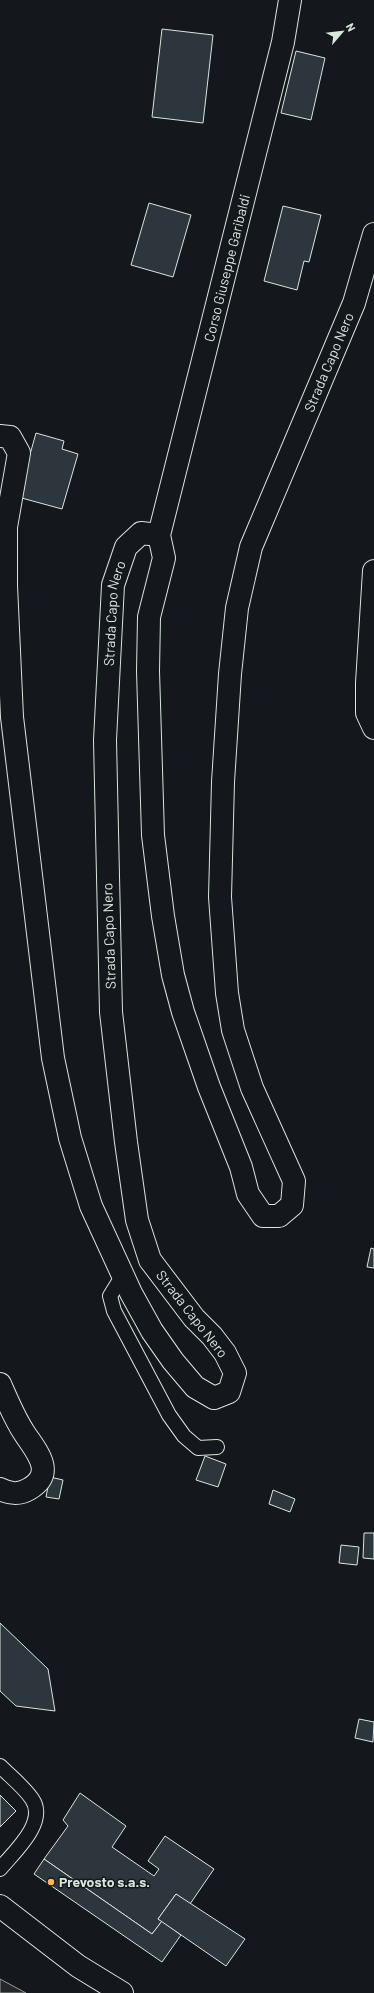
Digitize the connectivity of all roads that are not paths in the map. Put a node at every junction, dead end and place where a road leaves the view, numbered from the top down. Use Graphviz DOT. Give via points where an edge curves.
graph roads {
  1 [pos="290,0"];
  2 [pos="374,234"];
  3 [pos="0,436"];
  4 [pos="160,535"];
  5 [pos="374,571"];
  6 [pos="374,728"];
  7 [pos="123,1275"];
  8 [pos="0,1384"];
  9 [pos="217,1447"];
  10 [pos="0,1489"];
  11 [pos="0,1766"];
  12 [pos="0,1869"];
  13 [pos="0,1906"];
  14 [pos="122,1993"];
  1 -- 4 [label="main road, Corso Giuseppe Garibaldi" via="283,42"];
  2 -- 4 [label="main road, Strada Capo Nero" via="354,303 251,548 237,608 230,674 222,813 222,940 233,1030 252,1088 294,1181 292,1205 279,1216 263,1216 248,1194 241,1167 183,1012 167,938 153,835 148,678 149,617 164,558"];
  3 -- 7 [label="main road, Strada Capo Nero" via="10,437 19,453 6,527 12,717 53,1058 70,1138 91,1206"];
  4 -- 7 [label="main road, Strada Capo Nero" via="141,533 126,548 113,585 105,740 112,1012 137,1220 150,1260 194,1318 225,1353 235,1374 229,1392 214,1398 195,1387 173,1362 152,1331"];
  5 -- 6 [label="main road" via="367,683 367,713"];
  7 -- 9 [label="lane" via="110,1296 114,1311 169,1415 184,1436 198,1448"];
  8 -- 10 [label="main road" via="23,1431 40,1454 43,1468 37,1482 25,1492 10,1493"];
  11 -- 12 [label="lane" via="25,1790 37,1810 37,1820 32,1830"];
  13 -- 14 [label="main road" via="78,1966"];
}
